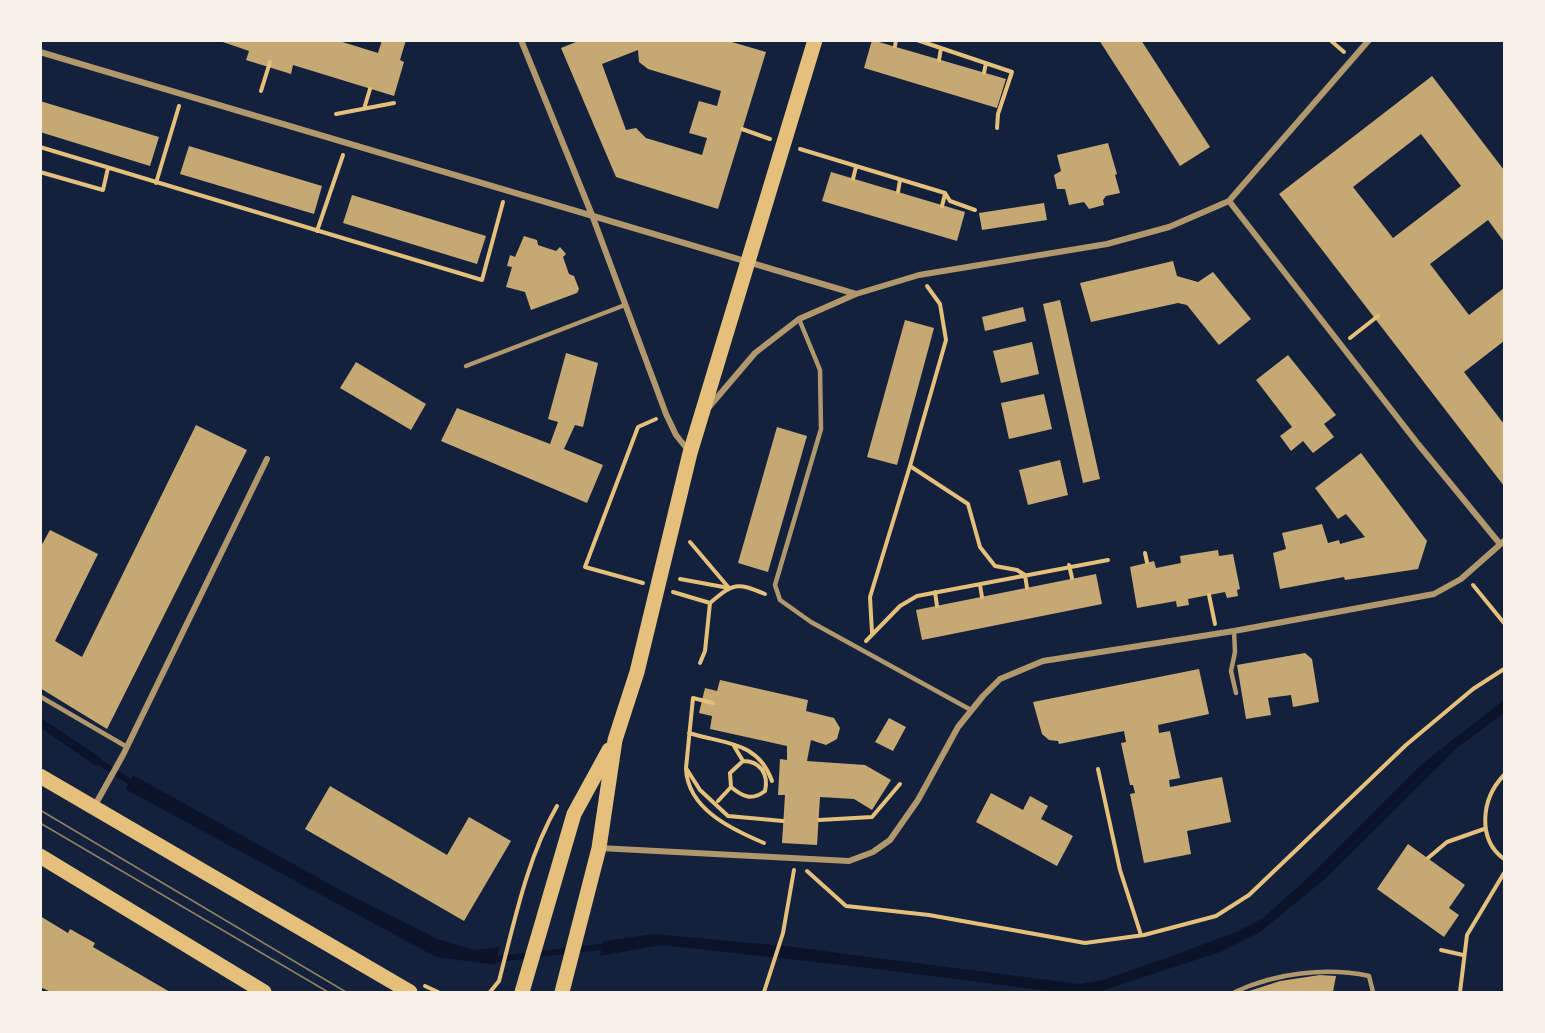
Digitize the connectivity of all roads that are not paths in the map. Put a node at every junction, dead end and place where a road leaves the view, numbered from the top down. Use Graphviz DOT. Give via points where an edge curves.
graph roads {
  1 [pos="521,40"];
  2 [pos="815,40"];
  3 [pos="1369,40"];
  4 [pos="40,52"];
  5 [pos="1229,201"];
  6 [pos="592,215"];
  7 [pos="748,262"];
  8 [pos="856,294"];
  9 [pos="625,305"];
  10 [pos="799,320"];
  11 [pos="466,366"];
  12 [pos="701,417"];
  13 [pos="690,453"];
  14 [pos="267,459"];
  15 [pos="1502,543"];
  16 [pos="1234,631"];
  17 [pos="1236,693"];
  18 [pos="41,697"];
  19 [pos="971,710"];
  20 [pos="615,740"];
  21 [pos="127,747"];
  22 [pos="40,776"];
  23 [pos="93,808"];
  24 [pos="599,848"];
  25 [pos="40,856"];
  26 [pos="264,993"];
  27 [pos="410,993"];
  28 [pos="522,993"];
  29 [pos="562,993"];
  30 [pos="1235,993"];
  31 [pos="1373,993"];
  1 -- 6 [label="street"];
  2 -- 7 [label="main road"];
  3 -- 5 [label="street"];
  4 -- 6 [label="street"];
  5 -- 8 [label="street" via="1169,227 1107,244 919,276"];
  5 -- 15 [label="street"];
  6 -- 7 [label="street"];
  6 -- 9 [label="street"];
  7 -- 8 [label="street"];
  7 -- 12 [label="main road"];
  8 -- 10 [label="street"];
  9 -- 11 [label="lane"];
  9 -- 13 [label="street" via="666,414"];
  10 -- 12 [label="street" via="755,353"];
  10 -- 19 [label="lane" via="820,370 821,429 775,585 780,600"];
  12 -- 13 [label="main road"];
  13 -- 20 [label="main road" via="638,672"];
  14 -- 21 [label="street"];
  15 -- 16 [label="street" via="1465,575 1434,594"];
  16 -- 17 [label="lane" via="1236,652 1231,671"];
  16 -- 19 [label="street" via="1043,661 1000,679"];
  18 -- 21 [label="lane"];
  19 -- 24 [label="street" via="890,840 849,861"];
  20 -- 24 [label="main road"];
  20 -- 28 [label="main road" via="574,814"];
  21 -- 23 [label="street"];
  22 -- 23 [label="main road"];
  23 -- 27 [label="main road"];
  24 -- 29 [label="main road"];
  25 -- 26 [label="main road"];
  30 -- 31 [label="lane" via="1290,976 1333,972 1369,976"];
}
